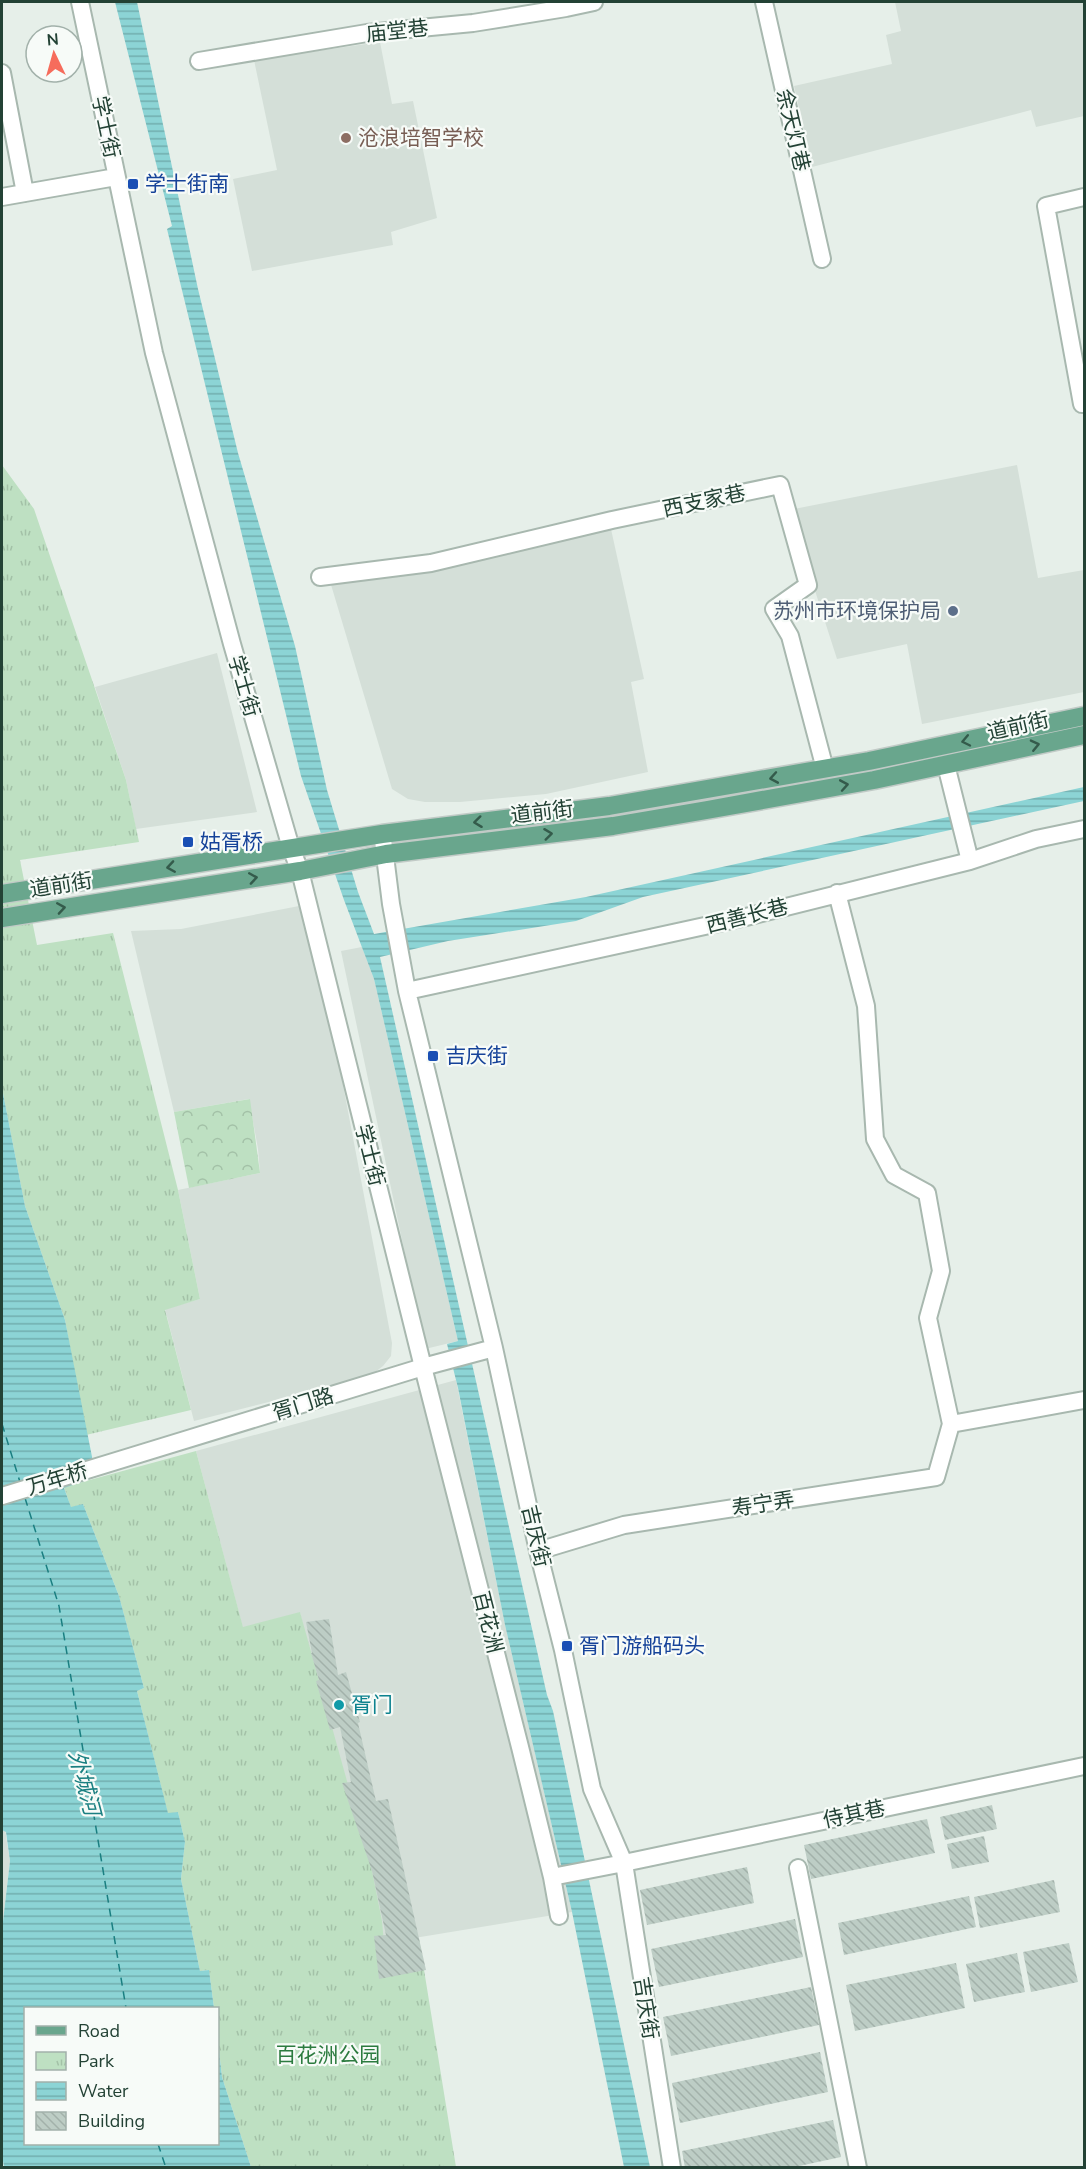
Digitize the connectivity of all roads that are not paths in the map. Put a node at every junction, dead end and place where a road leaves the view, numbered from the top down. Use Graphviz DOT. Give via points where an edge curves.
graph roads {
  1 [pos="80,2"];
  2 [pos="594,2"];
  3 [pos="764,2"];
  4 [pos="199,61"];
  5 [pos="2,73"];
  6 [pos="116,177"];
  7 [pos="25,192"];
  8 [pos="2,197"];
  9 [pos="1084,197"];
  10 [pos="822,259"];
  11 [pos="1084,404"];
  12 [pos="320,577"];
  13 [pos="1084,716"];
  14 [pos="1084,735"];
  15 [pos="945,765"];
  16 [pos="825,769"];
  17 [pos="1084,829"];
  18 [pos="382,834"];
  19 [pos="291,848"];
  20 [pos="386,854"];
  21 [pos="970,861"];
  22 [pos="300,871"];
  23 [pos="837,893"];
  24 [pos="2,894"];
  25 [pos="2,917"];
  26 [pos="407,991"];
  27 [pos="490,1350"];
  28 [pos="423,1367"];
  29 [pos="1084,1400"];
  30 [pos="951,1424"];
  31 [pos="113,1462"];
  32 [pos="2,1496"];
  33 [pos="538,1551"];
  34 [pos="1084,1766"];
  35 [pos="624,1863"];
  36 [pos="798,1868"];
  37 [pos="554,1876"];
  38 [pos="559,1916"];
  39 [pos="672,2168"];
  40 [pos="858,2168"];
  1 -- 6 [label="street, 学士街"];
  2 -- 4 [label="street, 庙堂巷"];
  3 -- 10 [label="street, 余天灯巷"];
  5 -- 7 [label="street"];
  6 -- 7 [label="street"];
  6 -- 19 [label="street, 学士街" via="154,353"];
  7 -- 8 [label="street"];
  9 -- 11 [label="street" via="1046,206"];
  12 -- 16 [label="street, 西支家巷" via="431,562 780,485 808,585 774,609 790,636"];
  13 -- 16 [label="main road, 道前街, one-way"];
  15 -- 14 [label="main road, 道前街, one-way"];
  20 -- 15 [label="main road, 道前街, one-way" via="613,826"];
  15 -- 21 [label="street"];
  16 -- 18 [label="main road, 道前街, one-way" via="609,807"];
  17 -- 21 [label="street, 西善长巷"];
  18 -- 19 [label="main road, 道前街"];
  18 -- 20 [label="street, 吉庆街"];
  19 -- 22 [label="street, 学士街"];
  19 -- 24 [label="main road, 道前街, one-way"];
  20 -- 22 [label="main road, 道前街"];
  20 -- 26 [label="street, 吉庆街"];
  21 -- 23 [label="street, 西善长巷"];
  25 -- 22 [label="main road, 道前街, one-way"];
  22 -- 28 [label="street, 学士街"];
  23 -- 26 [label="street, 西善长巷" via="746,917"];
  23 -- 30 [label="street" via="866,1006 875,1139 894,1174 927,1193 941,1271 928,1318"];
  26 -- 27 [label="street, 吉庆街"];
  27 -- 28 [label="street, 胥门路"];
  27 -- 33 [label="street, 吉庆街"];
  28 -- 31 [label="street, 胥门路"];
  28 -- 37 [label="street, 百花洲"];
  29 -- 30 [label="street"];
  30 -- 33 [label="street, 寿宁弄" via="936,1477 624,1525"];
  31 -- 32 [label="street, 万年桥"];
  33 -- 35 [label="street, 吉庆街" via="592,1789"];
  34 -- 35 [label="street, 侍其巷"];
  35 -- 37 [label="street, 侍其巷"];
  35 -- 39 [label="street, 吉庆街"];
  36 -- 40 [label="street"];
  37 -- 38 [label="street, 百花洲"];
}
